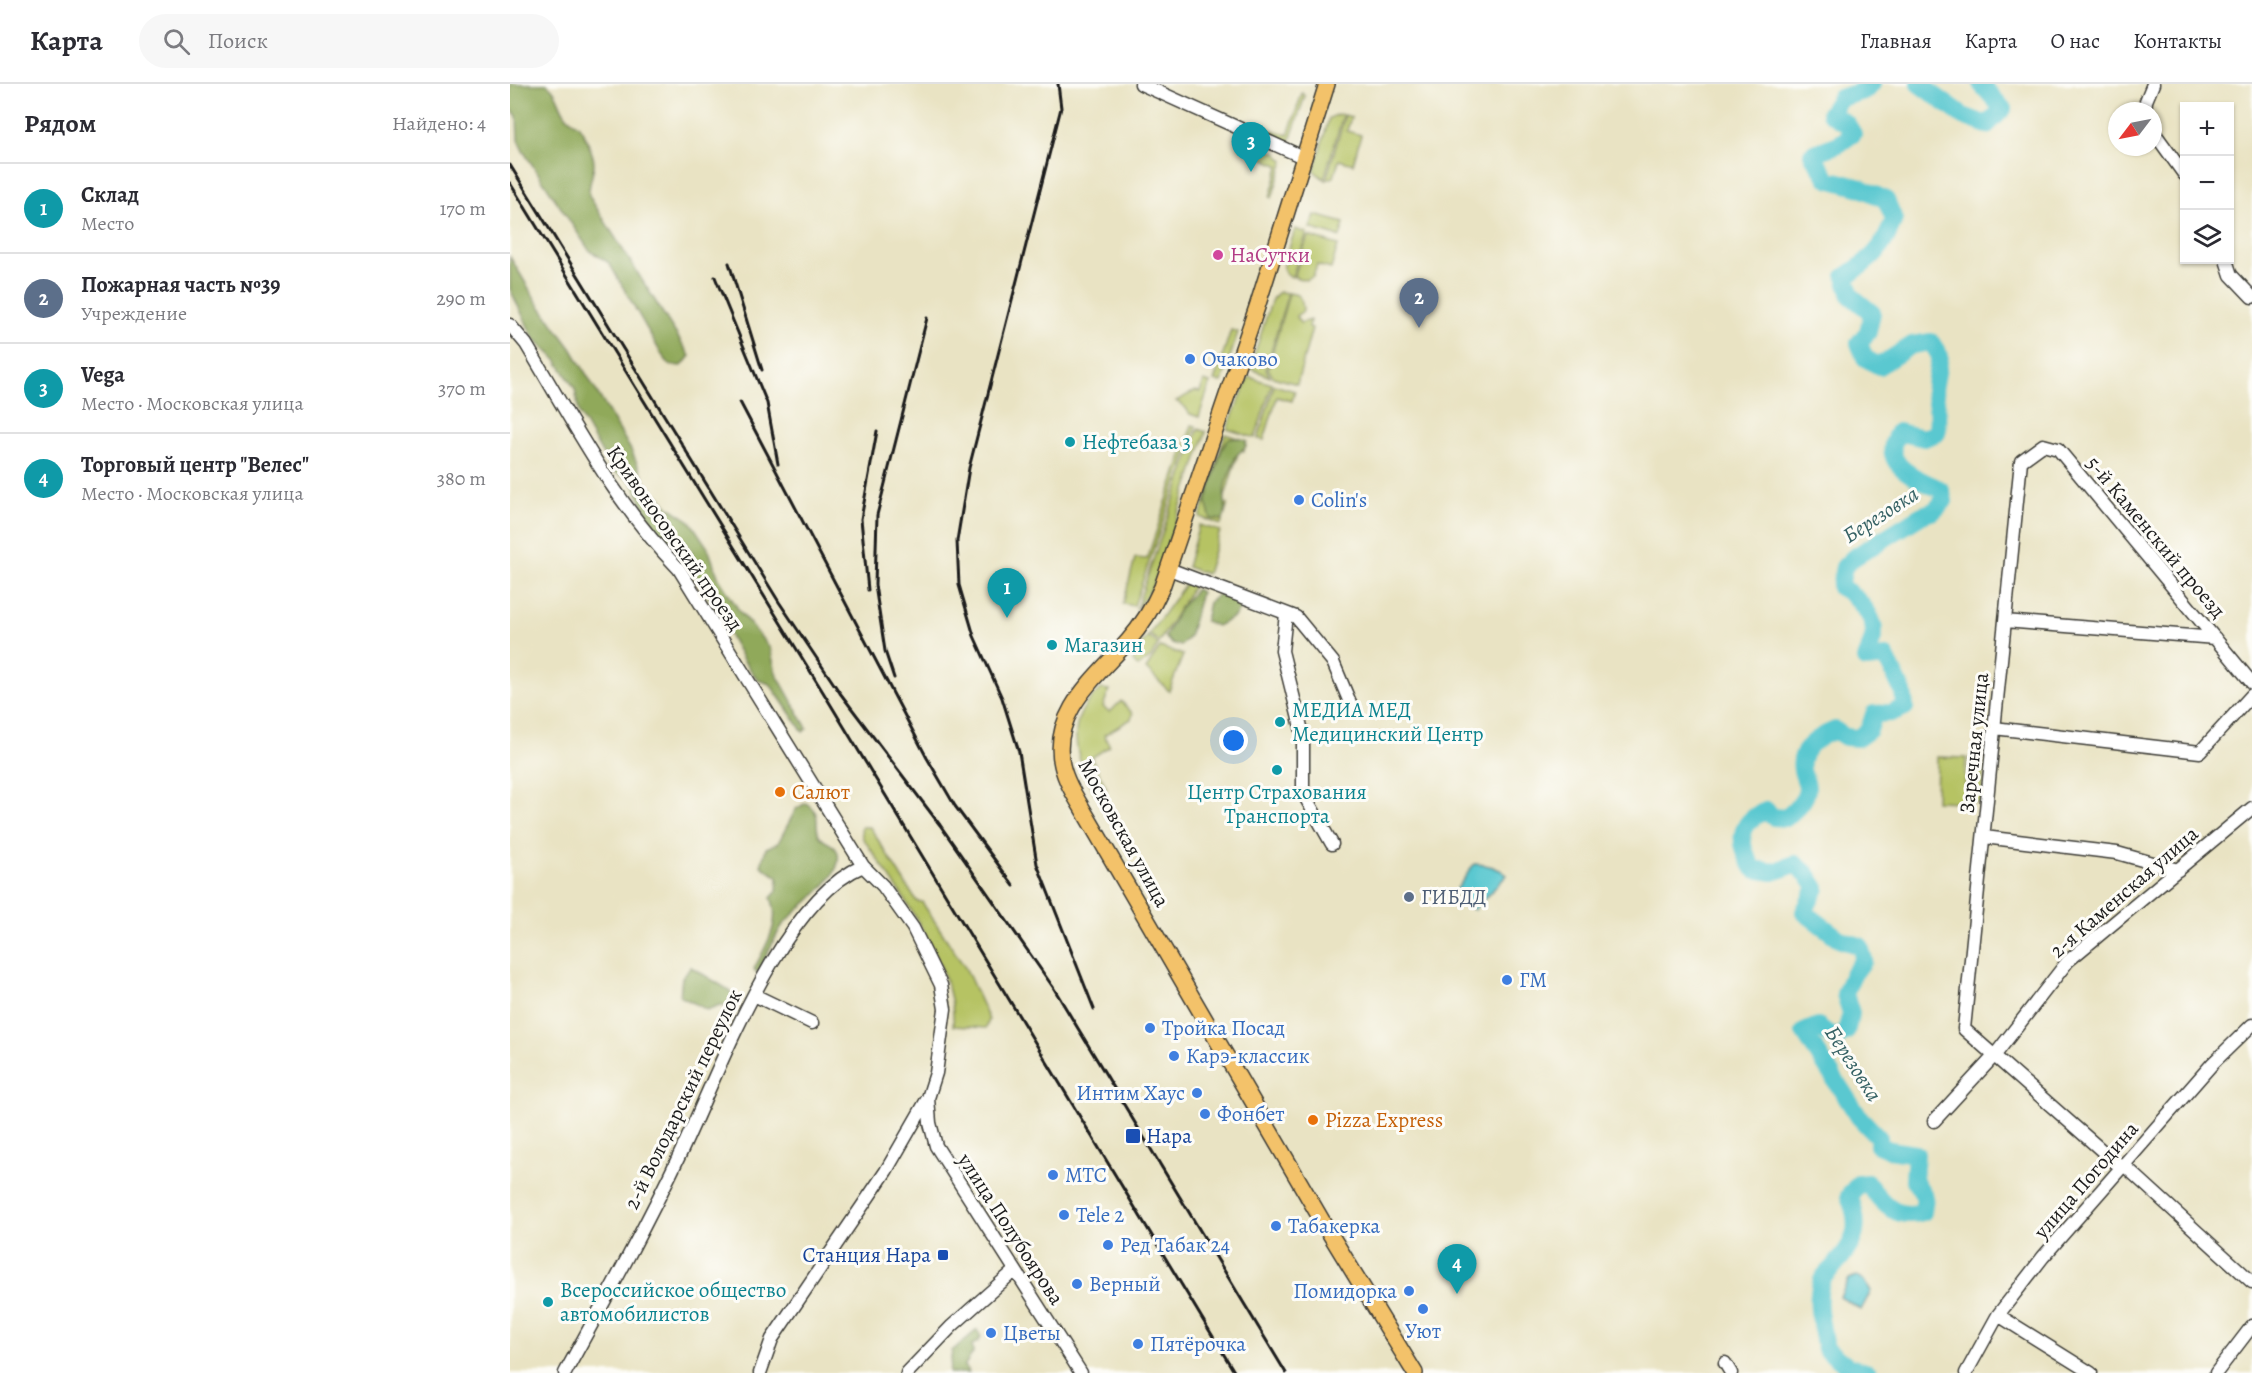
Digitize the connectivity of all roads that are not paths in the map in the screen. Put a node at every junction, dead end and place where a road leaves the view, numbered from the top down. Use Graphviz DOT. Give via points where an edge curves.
graph roads {
  1 [pos="1141,84"];
  2 [pos="1327,84"];
  3 [pos="2153,84"];
  4 [pos="2146,102"];
  5 [pos="2162,143"];
  6 [pos="1305,158"];
  7 [pos="2180,168"];
  8 [pos="2227,264"];
  9 [pos="2252,297"];
  10 [pos="511,328"];
  11 [pos="2021,461"];
  12 [pos="1169,569"];
  13 [pos="1286,614"];
  14 [pos="2005,621"];
  15 [pos="2215,638"];
  16 [pos="2252,682"];
  17 [pos="2252,695"];
  18 [pos="1351,705"];
  19 [pos="1994,728"];
  20 [pos="2252,808"];
  21 [pos="1984,837"];
  22 [pos="1332,844"];
  23 [pos="863,866"];
  24 [pos="2178,870"];
  25 [pos="754,995"];
  26 [pos="812,1023"];
  27 [pos="2252,1025"];
  28 [pos="1995,1056"];
  29 [pos="928,1098"];
  30 [pos="1934,1121"];
  31 [pos="2125,1166"];
  32 [pos="1014,1271"];
  33 [pos="2252,1282"];
  34 [pos="1998,1315"];
  35 [pos="2252,1326"];
  36 [pos="565,1373"];
  37 [pos="760,1373"];
  38 [pos="907,1373"];
  39 [pos="1081,1373"];
  40 [pos="1415,1373"];
  41 [pos="1966,1373"];
  42 [pos="2091,1373"];
  43 [pos="2216,1373"];
  1 -- 6 [label="street"];
  2 -- 6 [label="main road, Московская улица"];
  3 -- 4 [label="street"];
  5 -- 7 [label="street"];
  6 -- 12 [label="main road, Московская улица"];
  8 -- 9 [label="street" via="2231,275"];
  10 -- 23 [label="street, Кривоносовский проезд" via="526,345 627,509 678,569"];
  11 -- 14 [label="street, Заречная улица"];
  11 -- 15 [label="street, 5-й Каменский проезд" via="2043,445 2058,449"];
  12 -- 13 [label="street"];
  12 -- 40 [label="main road, Московская улица" via="1146,619 1088,685 1069,713 1060,740 1062,766 1086,814 1324,1224"];
  13 -- 18 [label="street" via="1296,617 1333,662"];
  13 -- 22 [label="street" via="1282,651 1304,735 1303,793"];
  14 -- 15 [label="street"];
  14 -- 19 [label="street, Заречная улица"];
  15 -- 16 [label="street, 5-й Каменский проезд"];
  17 -- 19 [label="street" via="2200,752"];
  19 -- 21 [label="street, Заречная улица"];
  20 -- 24 [label="street, 2-я Каменская улица"];
  21 -- 24 [label="street" via="2117,853"];
  21 -- 28 [label="street, Заречная улица" via="1964,1029"];
  23 -- 25 [label="street, 2-й Володарский переулок" via="844,873 787,936"];
  23 -- 29 [label="street, Кривоносовский проезд" via="883,886 913,928 941,985 945,1009 936,1073"];
  24 -- 28 [label="street, 2-я Каменская улица" via="2068,961"];
  25 -- 26 [label="street"];
  25 -- 36 [label="street, 2-й Володарский переулок" via="681,1152"];
  27 -- 31 [label="street, улица Погодина" via="2213,1063"];
  28 -- 30 [label="street, 2-я Каменская улица"];
  28 -- 31 [label="street" via="2116,1163"];
  29 -- 32 [label="street, улица Полубоярова" via="936,1146"];
  29 -- 37 [label="street" via="886,1171 772,1340"];
  31 -- 33 [label="street"];
  31 -- 34 [label="street, улица Погодина" via="2043,1257"];
  32 -- 38 [label="street"];
  32 -- 39 [label="street, улица Полубоярова"];
  34 -- 41 [label="street, улица Погодина"];
  34 -- 42 [label="street"];
  35 -- 43 [label="street"];
}
